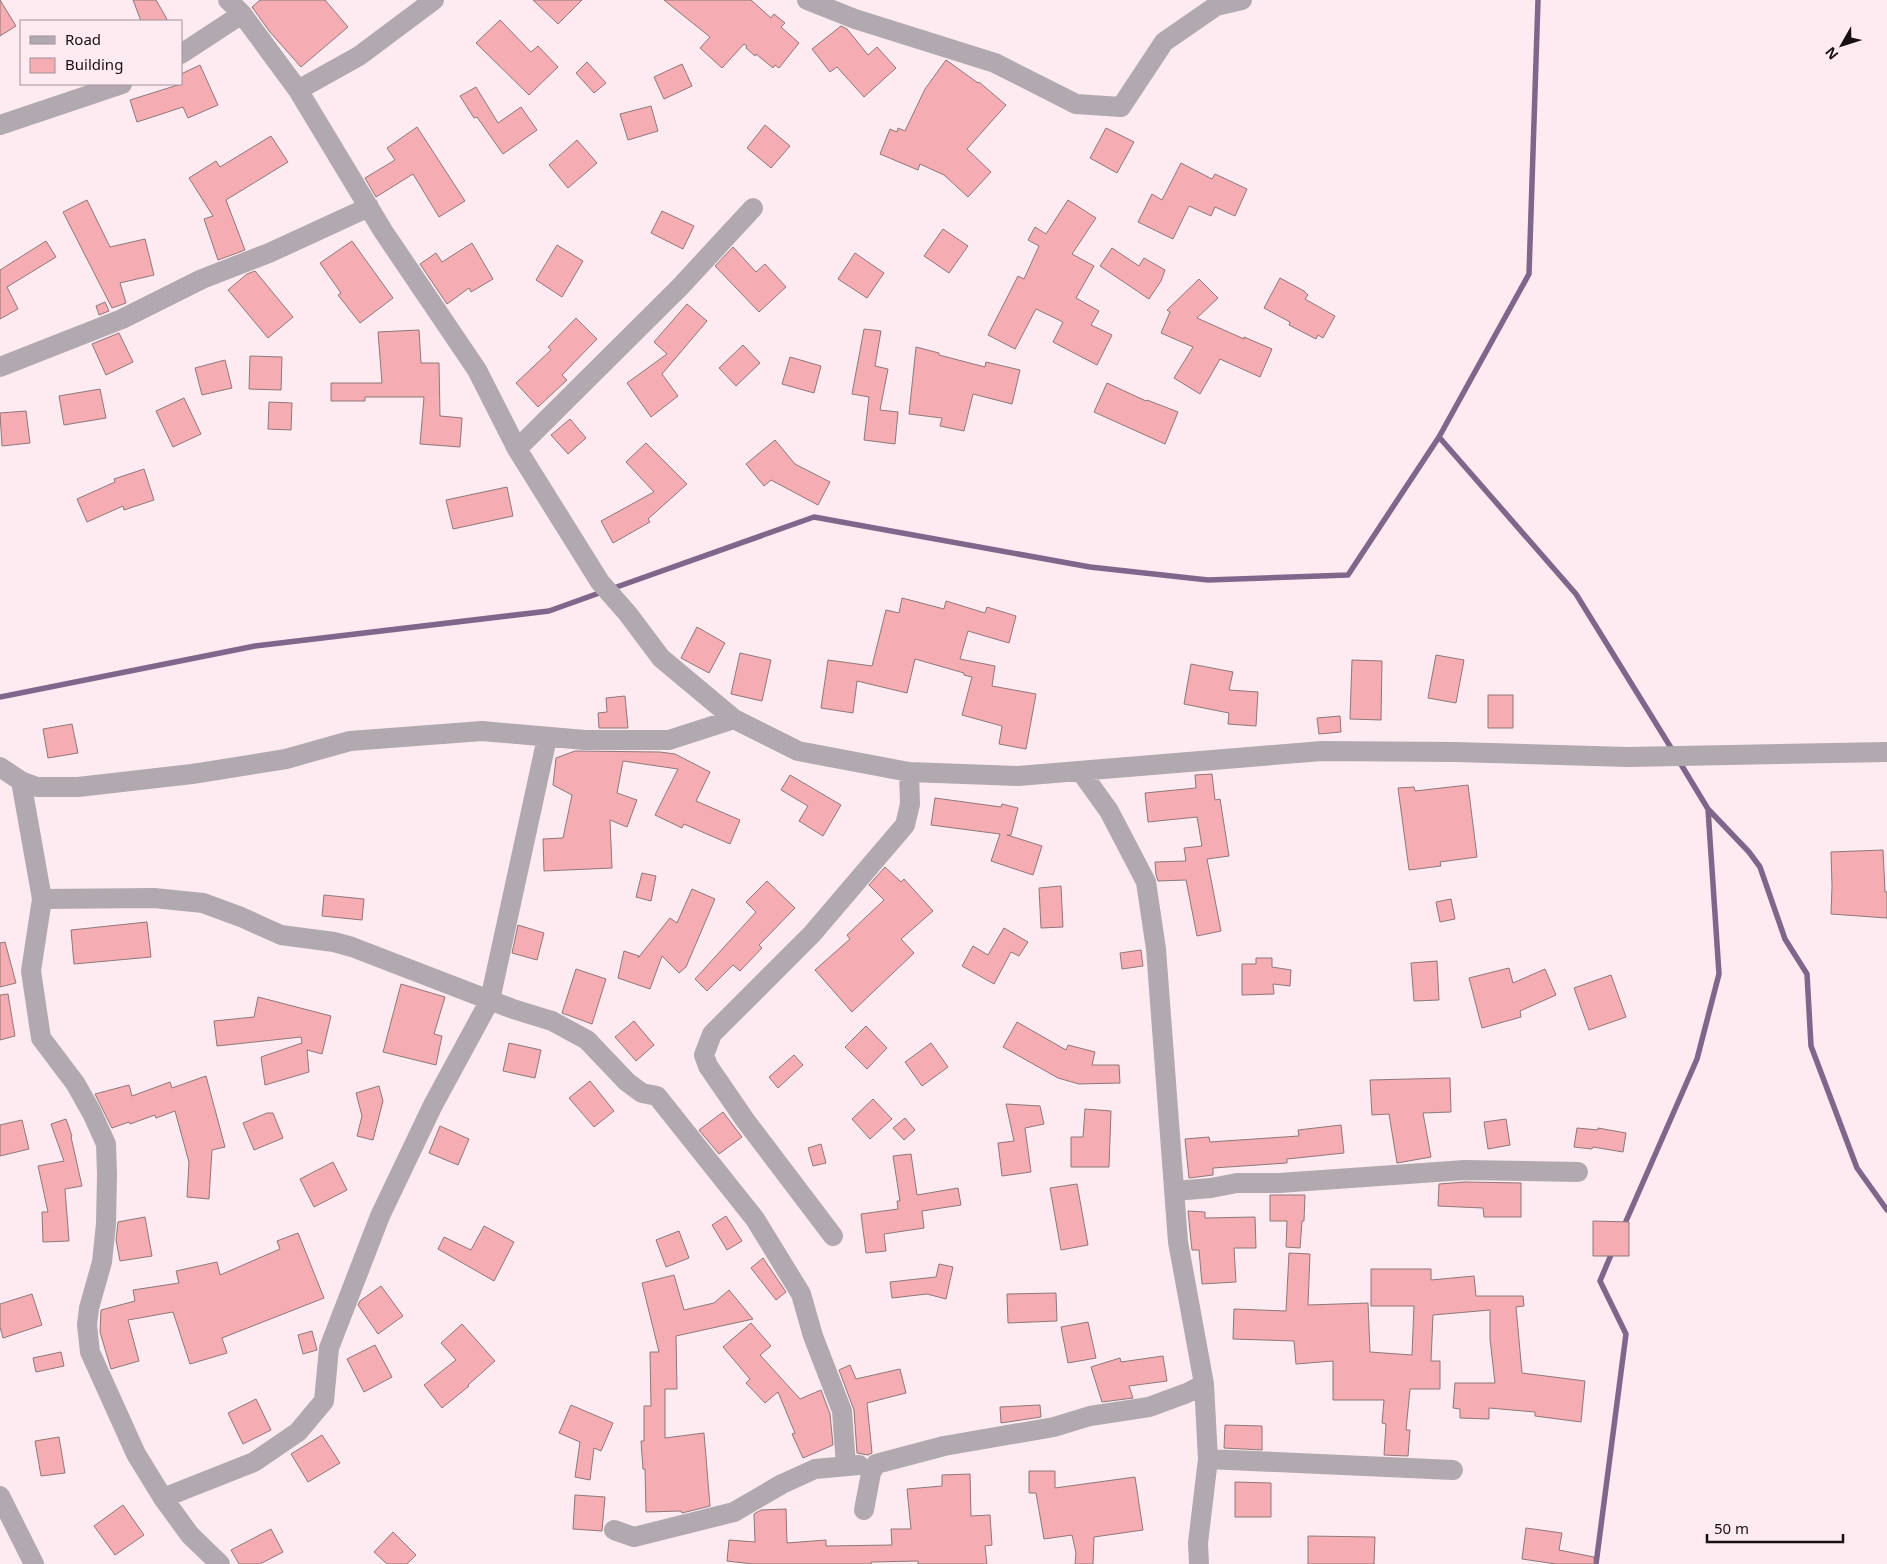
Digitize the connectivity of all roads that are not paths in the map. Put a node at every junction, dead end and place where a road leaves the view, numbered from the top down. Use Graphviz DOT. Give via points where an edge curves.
graph roads {
  1 [pos="434,0"];
  2 [pos="807,0"];
  3 [pos="1242,0"];
  4 [pos="235,7"];
  5 [pos="182,53"];
  6 [pos="119,85"];
  7 [pos="298,90"];
  8 [pos="0,126"];
  9 [pos="369,207"];
  10 [pos="753,208"];
  11 [pos="0,368"];
  12 [pos="517,449"];
  13 [pos="734,719"];
  14 [pos="547,738"];
  15 [pos="1887,752"];
  16 [pos="0,767"];
  17 [pos="909,772"];
  18 [pos="1080,772"];
  19 [pos="20,781"];
  20 [pos="42,899"];
  21 [pos="490,1000"];
  22 [pos="1578,1172"];
  23 [pos="1174,1191"];
  24 [pos="833,1236"];
  25 [pos="1204,1384"];
  26 [pos="1208,1459"];
  27 [pos="876,1465"];
  28 [pos="846,1466"];
  29 [pos="1453,1470"];
  30 [pos="0,1496"];
  31 [pos="163,1498"];
  32 [pos="864,1510"];
  33 [pos="614,1530"];
  34 [pos="34,1564"];
  35 [pos="220,1564"];
  36 [pos="1199,1564"];
  1 -- 7 [label="street" via="359,56"];
  2 -- 3 [label="street" via="855,19 995,63 1076,104 1121,107 1164,42 1216,6"];
  4 -- 5 [label="street"];
  4 -- 7 [label="street"];
  6 -- 8 [label="street"];
  7 -- 9 [label="street"];
  9 -- 11 [label="street" via="269,253 202,279 122,319"];
  9 -- 12 [label="street" via="477,370"];
  10 -- 12 [label="street" via="680,287"];
  12 -- 13 [label="street" via="600,582 661,658"];
  13 -- 14 [label="street" via="669,740"];
  13 -- 17 [label="street" via="798,751"];
  14 -- 19 [label="street" via="482,732 350,741 286,759 192,774 78,786 38,787"];
  14 -- 21 [label="street"];
  15 -- 18 [label="street" via="1628,757 1322,751"];
  16 -- 19 [label="street"];
  17 -- 18 [label="street" via="1018,776"];
  17 -- 24 [label="street" via="910,804 905,825 812,934 712,1034 704,1054 708,1066 745,1120"];
  18 -- 23 [label="street" via="1108,810 1146,882 1156,949"];
  19 -- 20 [label="street"];
  20 -- 21 [label="street" via="154,898 202,903 241,916 281,935 352,947"];
  20 -- 31 [label="street" via="31,972 41,1038 75,1083 106,1144 106,1224 102,1262 88,1308 90,1352 136,1454"];
  21 -- 28 [label="street" via="552,1021 587,1040 627,1082 642,1093 657,1096 755,1219 801,1294 813,1336 842,1411"];
  21 -- 31 [label="street" via="433,1105 380,1216 329,1348 324,1401 298,1432 254,1462"];
  22 -- 23 [label="street" via="1465,1170 1237,1183"];
  23 -- 25 [label="street" via="1178,1242"];
  25 -- 26 [label="street"];
  25 -- 27 [label="street" via="1148,1407 944,1446"];
  26 -- 29 [label="street"];
  26 -- 36 [label="street" via="1198,1543"];
  27 -- 28 [label="street"];
  27 -- 32 [label="street"];
  28 -- 33 [label="street" via="815,1469 734,1512 634,1537"];
  30 -- 34 [label="street"];
  31 -- 35 [label="street" via="190,1535"];
}
